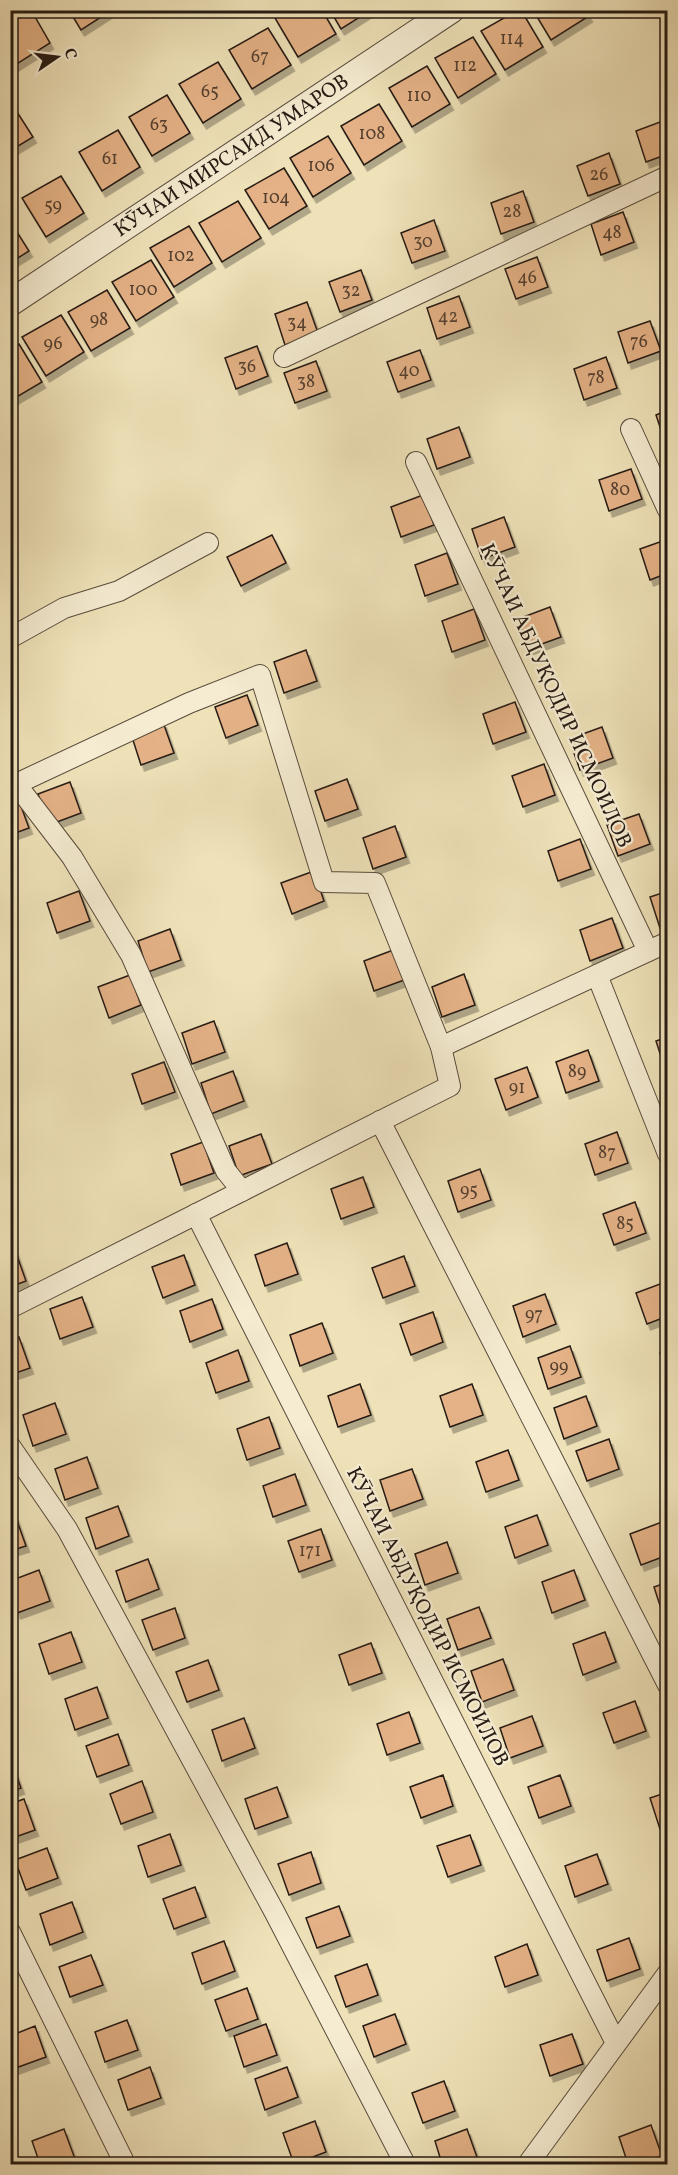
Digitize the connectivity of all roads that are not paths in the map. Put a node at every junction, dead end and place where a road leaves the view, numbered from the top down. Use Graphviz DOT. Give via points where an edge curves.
graph roads {
  1 [pos="451,10"];
  2 [pos="668,176"];
  3 [pos="10,303"];
  4 [pos="284,357"];
  5 [pos="631,429"];
  6 [pos="416,462"];
  7 [pos="668,510"];
  8 [pos="208,543"];
  9 [pos="10,638"];
  10 [pos="13,783"];
  11 [pos="668,942"];
  12 [pos="648,951"];
  13 [pos="597,975"];
  14 [pos="441,1047"];
  15 [pos="380,1121"];
  16 [pos="668,1154"];
  17 [pos="242,1191"];
  18 [pos="196,1214"];
  19 [pos="10,1308"];
  20 [pos="10,1446"];
  21 [pos="668,1685"];
  22 [pos="10,1932"];
  23 [pos="668,1973"];
  24 [pos="616,2043"];
  25 [pos="125,2164"];
  26 [pos="405,2164"];
  27 [pos="528,2164"];
  1 -- 3 [label="street, КӮЧАИ МИРСАИД УМАРОВ"];
  2 -- 4 [label="street"];
  5 -- 7 [label="street"];
  6 -- 12 [label="street, КӮЧАИ АБДУҚОДИР ИСМОИЛОВ"];
  8 -- 9 [label="street" via="119,591 64,608"];
  10 -- 14 [label="street" via="260,675 324,882 375,883"];
  10 -- 17 [label="street" via="72,857 131,955 226,1171"];
  11 -- 12 [label="street"];
  12 -- 13 [label="street"];
  13 -- 14 [label="street"];
  13 -- 16 [label="street"];
  14 -- 15 [label="street" via="450,1086"];
  15 -- 17 [label="street"];
  15 -- 21 [label="street"];
  17 -- 18 [label="street"];
  18 -- 19 [label="street"];
  18 -- 24 [label="street, КӮЧАИ АБДУҚОДИР ИСМОИЛОВ"];
  20 -- 26 [label="street" via="67,1529 275,1913"];
  22 -- 25 [label="street"];
  23 -- 24 [label="street"];
  24 -- 27 [label="street"];
}
